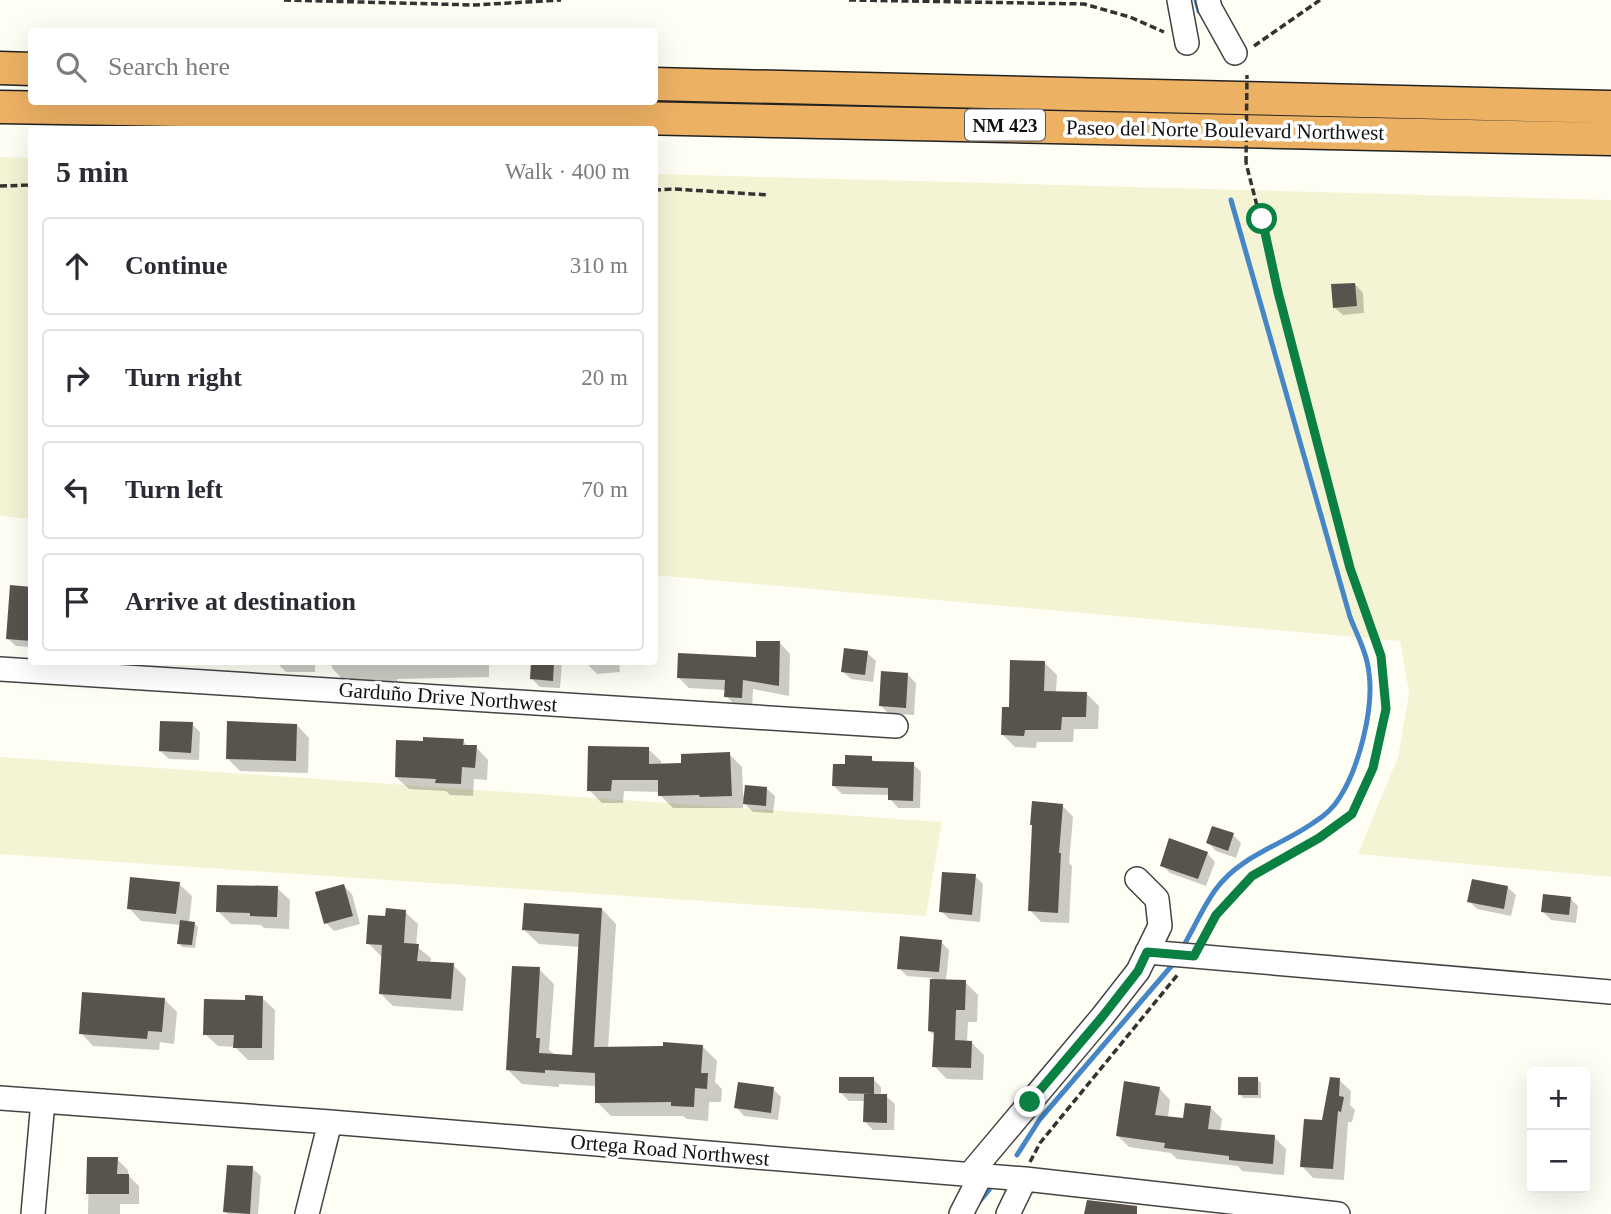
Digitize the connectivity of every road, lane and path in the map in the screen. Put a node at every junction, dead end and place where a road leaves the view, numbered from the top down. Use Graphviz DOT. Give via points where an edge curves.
graph roads {
  1 [pos="285,0"];
  2 [pos="561,0"];
  3 [pos="849,0"];
  4 [pos="1179,0"];
  5 [pos="1209,0"];
  6 [pos="1320,0"];
  7 [pos="1187,43"];
  8 [pos="1235,53"];
  9 [pos="0,68"];
  10 [pos="28,69"];
  11 [pos="1247,75"];
  12 [pos="658,84"];
  13 [pos="0,107"];
  14 [pos="1611,107"];
  15 [pos="1611,139"];
  16 [pos="28,185"];
  17 [pos="0,186"];
  18 [pos="658,190"];
  19 [pos="769,195"];
  20 [pos="0,669"];
  21 [pos="896,726"];
  22 [pos="1137,879"];
  23 [pos="1147,952"];
  24 [pos="1194,956"];
  25 [pos="1611,992"];
  26 [pos="0,1098"];
  27 [pos="43,1101"];
  28 [pos="330,1122"];
  29 [pos="976,1175"];
  30 [pos="1025,1179"];
  31 [pos="33,1214"];
  32 [pos="307,1214"];
  33 [pos="961,1214"];
  34 [pos="1008,1214"];
  35 [pos="1338,1214"];
  1 -- 2 [label="path" via="474,5"];
  3 -- 7 [label="path" via="1084,4 1130,17"];
  4 -- 7 [label="street"];
  5 -- 8 [label="street"];
  6 -- 8 [label="path" via="1258,44"];
  9 -- 10 [label="highway"];
  11 -- 24 [label="path, bridge" via="1246,163 1350,568 1381,656 1386,709 1373,768 1352,814 1252,876 1216,915"];
  12 -- 14 [label="highway, Paseo del Norte Boulevard Northwest / NM 423"];
  13 -- 15 [label="highway, Paseo del Norte Boulevard Northwest / NM 423"];
  16 -- 17 [label="path"];
  18 -- 19 [label="path"];
  20 -- 21 [label="street, Garduño Drive Northwest"];
  22 -- 23 [label="street" via="1157,899 1160,926"];
  23 -- 24 [label="street"];
  23 -- 29 [label="street" via="1138,971"];
  24 -- 25 [label="street"];
  24 -- 30 [label="path" via="1040,1143"];
  26 -- 27 [label="street, Ortega Road Northwest"];
  27 -- 28 [label="street, Ortega Road Northwest"];
  27 -- 31 [label="street"];
  28 -- 29 [label="street, Ortega Road Northwest"];
  28 -- 32 [label="street"];
  29 -- 30 [label="street, Ortega Road Northwest"];
  29 -- 33 [label="street"];
  30 -- 34 [label="street"];
  30 -- 35 [label="street, Ortega Road Northwest"];
}
